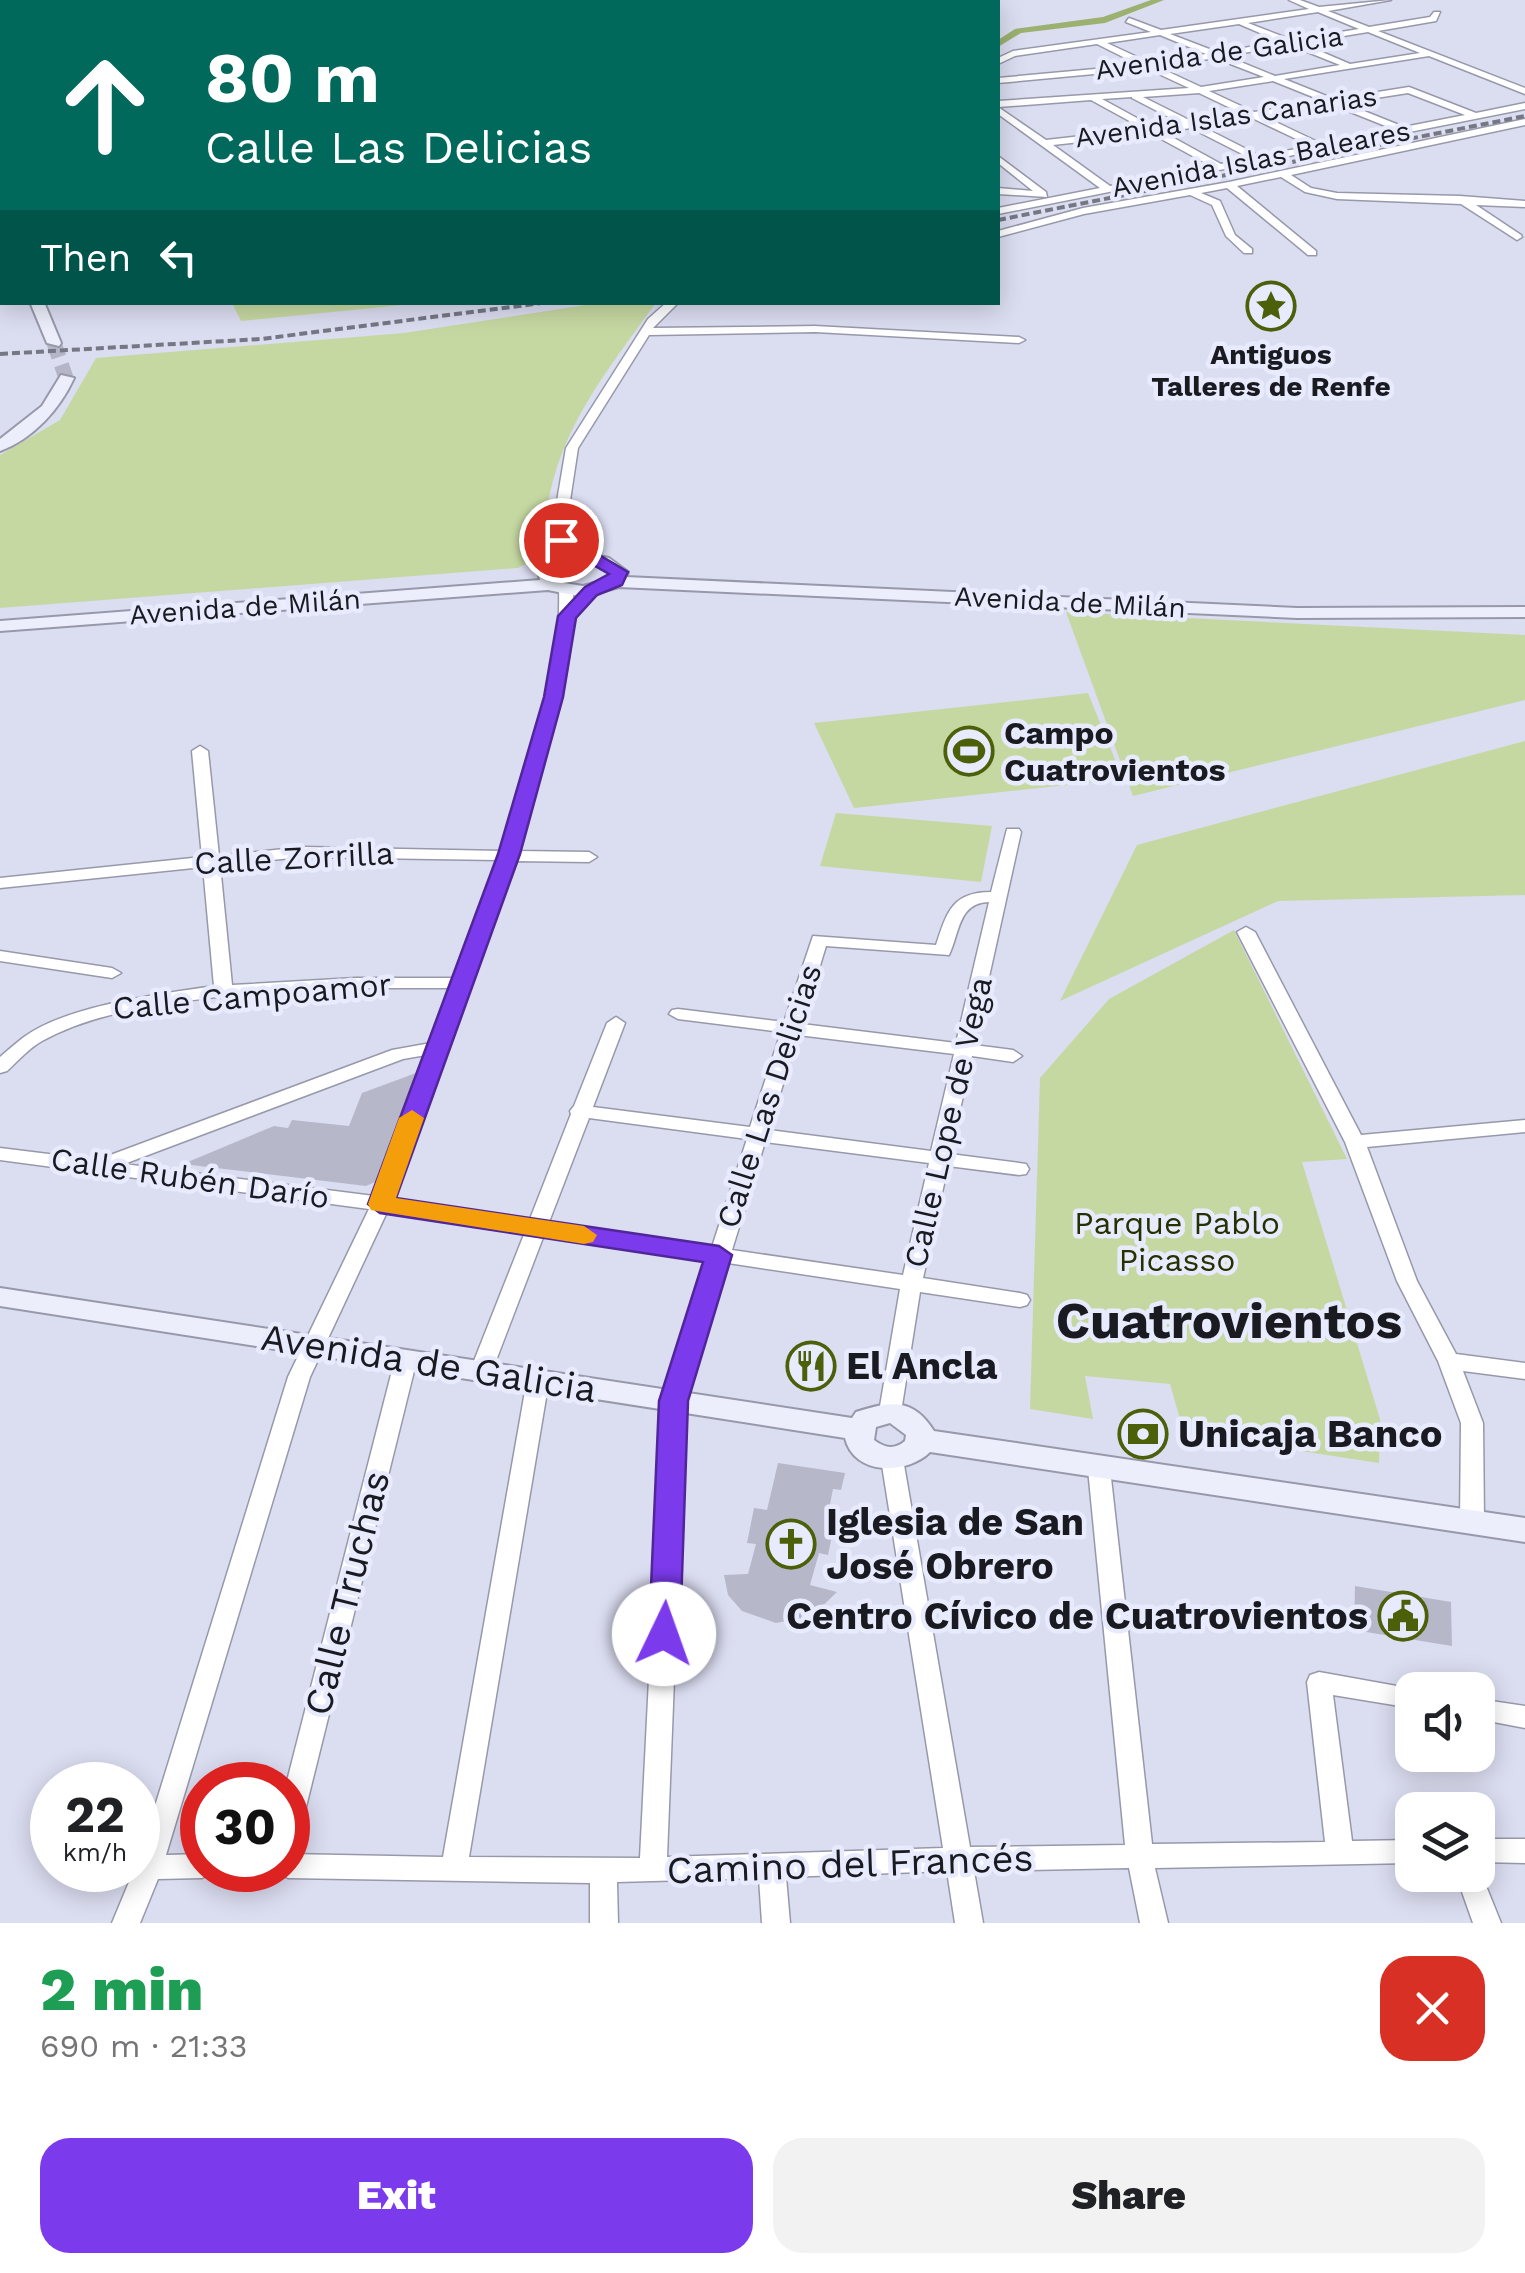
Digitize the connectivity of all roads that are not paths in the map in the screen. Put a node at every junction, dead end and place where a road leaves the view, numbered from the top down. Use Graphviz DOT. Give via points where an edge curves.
graph roads {
  1 [pos="1293,0"];
  2 [pos="1387,0"];
  3 [pos="1320,11"];
  4 [pos="1437,14"];
  5 [pos="1128,20"];
  6 [pos="1242,22"];
  7 [pos="1369,30"];
  8 [pos="1162,34"];
  9 [pos="1099,42"];
  10 [pos="1291,43"];
  11 [pos="1013,54"];
  12 [pos="1427,54"];
  13 [pos="1216,56"];
  14 [pos="1000,59"];
  15 [pos="1150,66"];
  16 [pos="1347,66"];
  17 [pos="1052,76"];
  18 [pos="1273,78"];
  19 [pos="1000,81"];
  20 [pos="1200,90"];
  21 [pos="1525,91"];
  22 [pos="1133,95"];
  23 [pos="1092,98"];
  24 [pos="1333,102"];
  25 [pos="1525,106"];
  26 [pos="1000,107"];
  27 [pos="1000,109"];
  28 [pos="1254,116"];
  29 [pos="1475,116"];
  30 [pos="1525,122"];
  31 [pos="1192,125"];
  32 [pos="1154,131"];
  33 [pos="1403,131"];
  34 [pos="1043,143"];
  35 [pos="1321,147"];
  36 [pos="1259,159"];
  37 [pos="1000,161"];
  38 [pos="1220,167"];
  39 [pos="1283,174"];
  40 [pos="1219,185"];
  41 [pos="1108,189"];
  42 [pos="1000,191"];
  43 [pos="1191,192"];
  44 [pos="1044,195"];
  45 [pos="1070,197"];
  46 [pos="1460,199"];
  47 [pos="1525,204"];
  48 [pos="1000,211"];
  49 [pos="1000,233"];
  50 [pos="1516,237"];
  51 [pos="1248,251"];
  52 [pos="1312,253"];
  53 [pos="39,305"];
  54 [pos="671,305"];
  55 [pos="646,332"];
  56 [pos="1019,340"];
  57 [pos="54,343"];
  58 [pos="66,378"];
  59 [pos="0,446"];
  60 [pos="561,540"];
  61 [pos="591,559"];
  62 [pos="617,577"];
  63 [pos="554,578"];
  64 [pos="591,591"];
  65 [pos="1525,602"];
  66 [pos="1525,612"];
  67 [pos="0,616"];
  68 [pos="567,616"];
  69 [pos="0,626"];
  70 [pos="200,751"];
  71 [pos="1013,832"];
  72 [pos="509,854"];
  73 [pos="588,857"];
  74 [pos="209,860"];
  75 [pos="0,882"];
  76 [pos="999,896"];
  77 [pos="1246,932"];
  78 [pos="0,956"];
  79 [pos="112,973"];
  80 [pos="462,983"];
  81 [pos="224,994"];
  82 [pos="678,1014"];
  83 [pos="616,1023"];
  84 [pos="791,1030"];
  85 [pos="438,1046"];
  86 [pos="964,1050"];
  87 [pos="3,1056"];
  88 [pos="1013,1056"];
  89 [pos="579,1111"];
  90 [pos="1525,1126"];
  91 [pos="758,1134"];
  92 [pos="1355,1142"];
  93 [pos="0,1154"];
  94 [pos="939,1158"];
  95 [pos="104,1164"];
  96 [pos="1019,1169"];
  97 [pos="380,1204"];
  98 [pos="533,1228"];
  99 [pos="719,1255"];
  100 [pos="910,1285"];
  101 [pos="0,1296"];
  102 [pos="1020,1300"];
  103 [pos="315,1345"];
  104 [pos="406,1360"];
  105 [pos="1449,1361"];
  106 [pos="481,1371"];
  107 [pos="1525,1372"];
  108 [pos="538,1380"];
  109 [pos="674,1401"];
  110 [pos="890,1412"];
  111 [pos="859,1430"];
  112 [pos="921,1440"];
  113 [pos="892,1460"];
  114 [pos="1099,1469"];
  115 [pos="1472,1522"];
  116 [pos="1525,1530"];
  117 [pos="1395,1695"];
  118 [pos="1495,1712"];
  119 [pos="1525,1717"];
  120 [pos="304,1762"];
  121 [pos="160,1830"];
  122 [pos="1495,1851"];
  123 [pos="1395,1852"];
  124 [pos="1525,1852"];
  125 [pos="1340,1854"];
  126 [pos="1140,1858"];
  127 [pos="958,1859"];
  128 [pos="310,1867"];
  129 [pos="772,1868"];
  130 [pos="454,1870"];
  131 [pos="654,1870"];
  132 [pos="603,1871"];
  133 [pos="138,1892"];
  134 [pos="1476,1892"];
  135 [pos="126,1921"];
  136 [pos="604,1923"];
  137 [pos="776,1923"];
  138 [pos="969,1923"];
  139 [pos="1154,1923"];
  140 [pos="1488,1923"];
  1 -- 3 [label="street"];
  2 -- 3 [label="street"];
  3 -- 6 [label="street"];
  3 -- 7 [label="street"];
  4 -- 7 [label="street, Avenida de Galicia"];
  5 -- 8 [label="street"];
  6 -- 8 [label="street"];
  6 -- 10 [label="street"];
  7 -- 10 [label="street, Avenida de Galicia"];
  7 -- 12 [label="street"];
  8 -- 9 [label="street"];
  8 -- 13 [label="street"];
  9 -- 11 [label="street"];
  9 -- 15 [label="street"];
  10 -- 13 [label="street, Avenida de Galicia"];
  10 -- 16 [label="street"];
  11 -- 14 [label="street"];
  11 -- 17 [label="street"];
  12 -- 16 [label="street"];
  12 -- 21 [label="street"];
  13 -- 15 [label="street, Avenida de Galicia"];
  13 -- 18 [label="street"];
  15 -- 17 [label="street, Avenida de Galicia"];
  15 -- 20 [label="street"];
  16 -- 18 [label="street"];
  17 -- 19 [label="street, Avenida de Galicia"];
  17 -- 23 [label="street"];
  18 -- 20 [label="street"];
  18 -- 24 [label="street"];
  20 -- 22 [label="street"];
  20 -- 28 [label="street"];
  22 -- 23 [label="street"];
  22 -- 31 [label="street"];
  23 -- 26 [label="street"];
  23 -- 32 [label="street"];
  24 -- 28 [label="street, Avenida Islas Canarias"];
  24 -- 29 [label="street, Avenida Islas Canarias" via="1409,90"];
  24 -- 33 [label="street"];
  25 -- 29 [label="street, Avenida Islas Baleares"];
  27 -- 34 [label="street"];
  28 -- 31 [label="street, Avenida Islas Canarias"];
  28 -- 35 [label="street"];
  29 -- 33 [label="street, Avenida Islas Baleares"];
  30 -- 39 [label="street"];
  31 -- 32 [label="street, Avenida Islas Canarias"];
  31 -- 36 [label="street"];
  32 -- 34 [label="street, Avenida Islas Canarias"];
  32 -- 38 [label="street"];
  33 -- 35 [label="street, Avenida Islas Baleares"];
  34 -- 41 [label="street"];
  35 -- 36 [label="street, Avenida Islas Baleares"];
  36 -- 38 [label="street, Avenida Islas Baleares"];
  37 -- 44 [label="street"];
  38 -- 41 [label="street, Avenida Islas Baleares"];
  39 -- 40 [label="street"];
  39 -- 46 [label="street" via="1308,190 1337,196"];
  40 -- 43 [label="street"];
  40 -- 52 [label="street"];
  41 -- 45 [label="street, Avenida Islas Baleares"];
  42 -- 44 [label="street"];
  43 -- 49 [label="street"];
  43 -- 51 [label="street" via="1216,203 1231,236"];
  44 -- 45 [label="street"];
  45 -- 48 [label="street, Avenida Islas Baleares"];
  46 -- 47 [label="street"];
  46 -- 50 [label="street"];
  53 -- 57 [label="street"];
  54 -- 55 [label="street"];
  55 -- 56 [label="street" via="815,329"];
  55 -- 60 [label="street" via="572,448"];
  58 -- 59 [label="street" via="58,400 37,422"];
  60 -- 61 [label="street"];
  60 -- 63 [label="street"];
  61 -- 62 [label="street" via="607,562"];
  61 -- 63 [label="street"];
  62 -- 64 [label="street"];
  62 -- 65 [label="street, Avenida de Milán" via="1290,601"];
  62 -- 66 [label="street, Avenida de Milán" via="1296,613"];
  63 -- 64 [label="street"];
  63 -- 67 [label="street, Avenida de Milán"];
  63 -- 68 [label="street"];
  63 -- 69 [label="street, Avenida de Milán"];
  64 -- 68 [label="street"];
  68 -- 72 [label="street" via="553,697"];
  70 -- 74 [label="street"];
  71 -- 76 [label="street, Calle Lope de Vega"];
  72 -- 73 [label="street, Calle Zorrilla"];
  72 -- 74 [label="street, Calle Zorrilla" via="302,852"];
  72 -- 80 [label="street"];
  74 -- 75 [label="street, Calle Zorrilla"];
  74 -- 81 [label="street"];
  76 -- 84 [label="street, Calle Las Delicias" via="976,894 959,905 943,951 819,940"];
  76 -- 86 [label="street, Calle Lope de Vega"];
  77 -- 92 [label="street"];
  78 -- 79 [label="street"];
  80 -- 81 [label="street, Calle Campoamor" via="374,981"];
  80 -- 85 [label="street"];
  81 -- 87 [label="street, Calle Campoamor" via="128,1002 85,1014"];
  82 -- 84 [label="street"];
  83 -- 89 [label="street"];
  84 -- 86 [label="street"];
  84 -- 91 [label="street, Calle Las Delicias"];
  85 -- 95 [label="street" via="400,1054"];
  85 -- 97 [label="street"];
  86 -- 88 [label="street"];
  86 -- 94 [label="street, Calle Lope de Vega"];
  89 -- 91 [label="street"];
  89 -- 98 [label="street"];
  90 -- 92 [label="street"];
  91 -- 94 [label="street"];
  91 -- 99 [label="street, Calle Las Delicias"];
  92 -- 105 [label="street" via="1407,1281"];
  93 -- 95 [label="street, Calle Rubén Darío"];
  94 -- 96 [label="street"];
  94 -- 100 [label="street, Calle Lope de Vega"];
  95 -- 97 [label="street, Calle Rubén Darío"];
  97 -- 98 [label="street, Calle Rubén Darío"];
  97 -- 103 [label="street"];
  98 -- 99 [label="street, Calle Rubén Darío"];
  98 -- 106 [label="street"];
  99 -- 100 [label="street, Calle Rubén Darío"];
  99 -- 109 [label="street, Calle Las Delicias"];
  100 -- 102 [label="street, Calle Rubén Darío"];
  100 -- 110 [label="street, Calle Lope de Vega"];
  101 -- 103 [label="street, Avenida de Galicia"];
  103 -- 104 [label="street, Avenida de Galicia"];
  103 -- 121 [label="street" via="299,1377"];
  104 -- 106 [label="street, Avenida de Galicia"];
  104 -- 120 [label="street, Calle Truchas"];
  105 -- 107 [label="street"];
  105 -- 115 [label="street" via="1472,1423"];
  106 -- 108 [label="street, Avenida de Galicia"];
  108 -- 109 [label="street, Avenida de Galicia"];
  108 -- 130 [label="street"];
  109 -- 111 [label="street, Avenida de Galicia"];
  109 -- 131 [label="street, Calle Las Delicias"];
  110 -- 111 [label="street" via="866,1420"];
  110 -- 112 [label="street" via="916,1424"];
  111 -- 113 [label="street" via="868,1453"];
  112 -- 113 [label="street" via="913,1452"];
  112 -- 114 [label="street"];
  113 -- 127 [label="street"];
  114 -- 115 [label="street"];
  114 -- 126 [label="street"];
  115 -- 116 [label="street"];
  117 -- 125 [label="street" via="1319,1682"];
  118 -- 119 [label="street"];
  122 -- 124 [label="street"];
  123 -- 125 [label="street, Camino del Francés"];
  125 -- 126 [label="street, Camino del Francés"];
  126 -- 127 [label="street, Camino del Francés"];
  126 -- 139 [label="street"];
  127 -- 129 [label="street, Camino del Francés"];
  127 -- 138 [label="street"];
  128 -- 130 [label="street, Camino del Francés"];
  129 -- 131 [label="street, Camino del Francés"];
  129 -- 137 [label="street"];
  130 -- 132 [label="street, Camino del Francés"];
  131 -- 132 [label="street, Camino del Francés"];
  132 -- 136 [label="street"];
  133 -- 135 [label="street"];
  134 -- 140 [label="street"];
}
